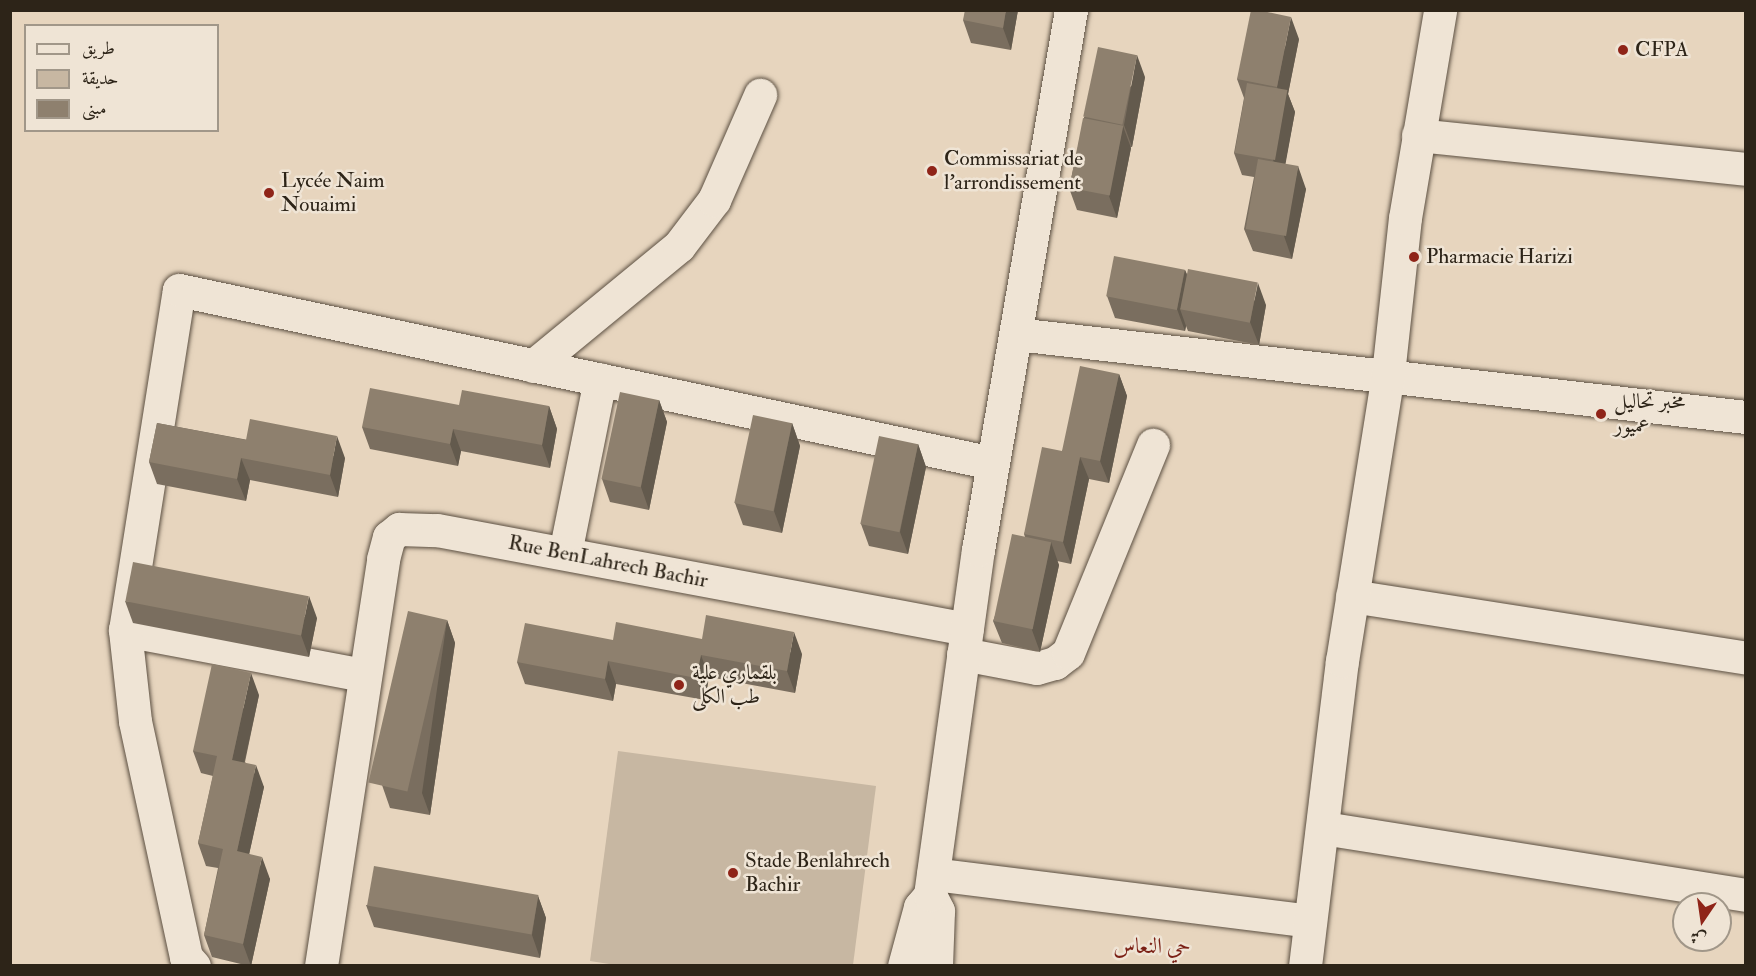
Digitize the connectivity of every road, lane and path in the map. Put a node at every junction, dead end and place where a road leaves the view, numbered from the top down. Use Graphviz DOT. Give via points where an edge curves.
graph roads {
  1 [pos="1071,10"];
  2 [pos="1440,10"];
  3 [pos="760,95"];
  4 [pos="1418,135"];
  5 [pos="1746,169"];
  6 [pos="1016,334"];
  7 [pos="533,366"];
  8 [pos="1388,374"];
  9 [pos="600,380"];
  10 [pos="1746,417"];
  11 [pos="1153,445"];
  12 [pos="993,463"];
  13 [pos="565,554"];
  14 [pos="1352,596"];
  15 [pos="125,630"];
  16 [pos="965,642"];
  17 [pos="1746,658"];
  18 [pos="363,675"];
  19 [pos="1323,828"];
  20 [pos="931,885"];
  21 [pos="1746,895"];
  22 [pos="1310,921"];
  23 [pos="194,966"];
  24 [pos="321,966"];
  25 [pos="904,966"];
  26 [pos="936,966"];
  27 [pos="1305,966"];
  1 -- 6 [label="street"];
  2 -- 4 [label="street"];
  3 -- 7 [label="street" via="714,200 679,246"];
  4 -- 5 [label="street"];
  4 -- 8 [label="street"];
  6 -- 8 [label="street"];
  6 -- 12 [label="street"];
  7 -- 9 [label="street"];
  7 -- 15 [label="street" via="178,290"];
  8 -- 10 [label="street"];
  8 -- 14 [label="street"];
  9 -- 12 [label="street"];
  9 -- 13 [label="street"];
  11 -- 16 [label="street, Rue BenLahrech Bachir" via="1068,653 1055,663 1037,668"];
  12 -- 16 [label="street"];
  13 -- 16 [label="street, Rue BenLahrech Bachir"];
  13 -- 18 [label="street, Rue BenLahrech Bachir" via="438,530 399,529 389,537 383,559"];
  14 -- 17 [label="street"];
  14 -- 19 [label="street"];
  15 -- 18 [label="street"];
  15 -- 23 [label="street" via="135,721 186,957"];
  16 -- 20 [label="street"];
  18 -- 24 [label="street, Rue BenLahrech Bachir"];
  19 -- 21 [label="street"];
  19 -- 22 [label="street"];
  20 -- 22 [label="street"];
  20 -- 25 [label="street" via="920,907"];
  20 -- 26 [label="street" via="938,910"];
  22 -- 27 [label="street"];
}
